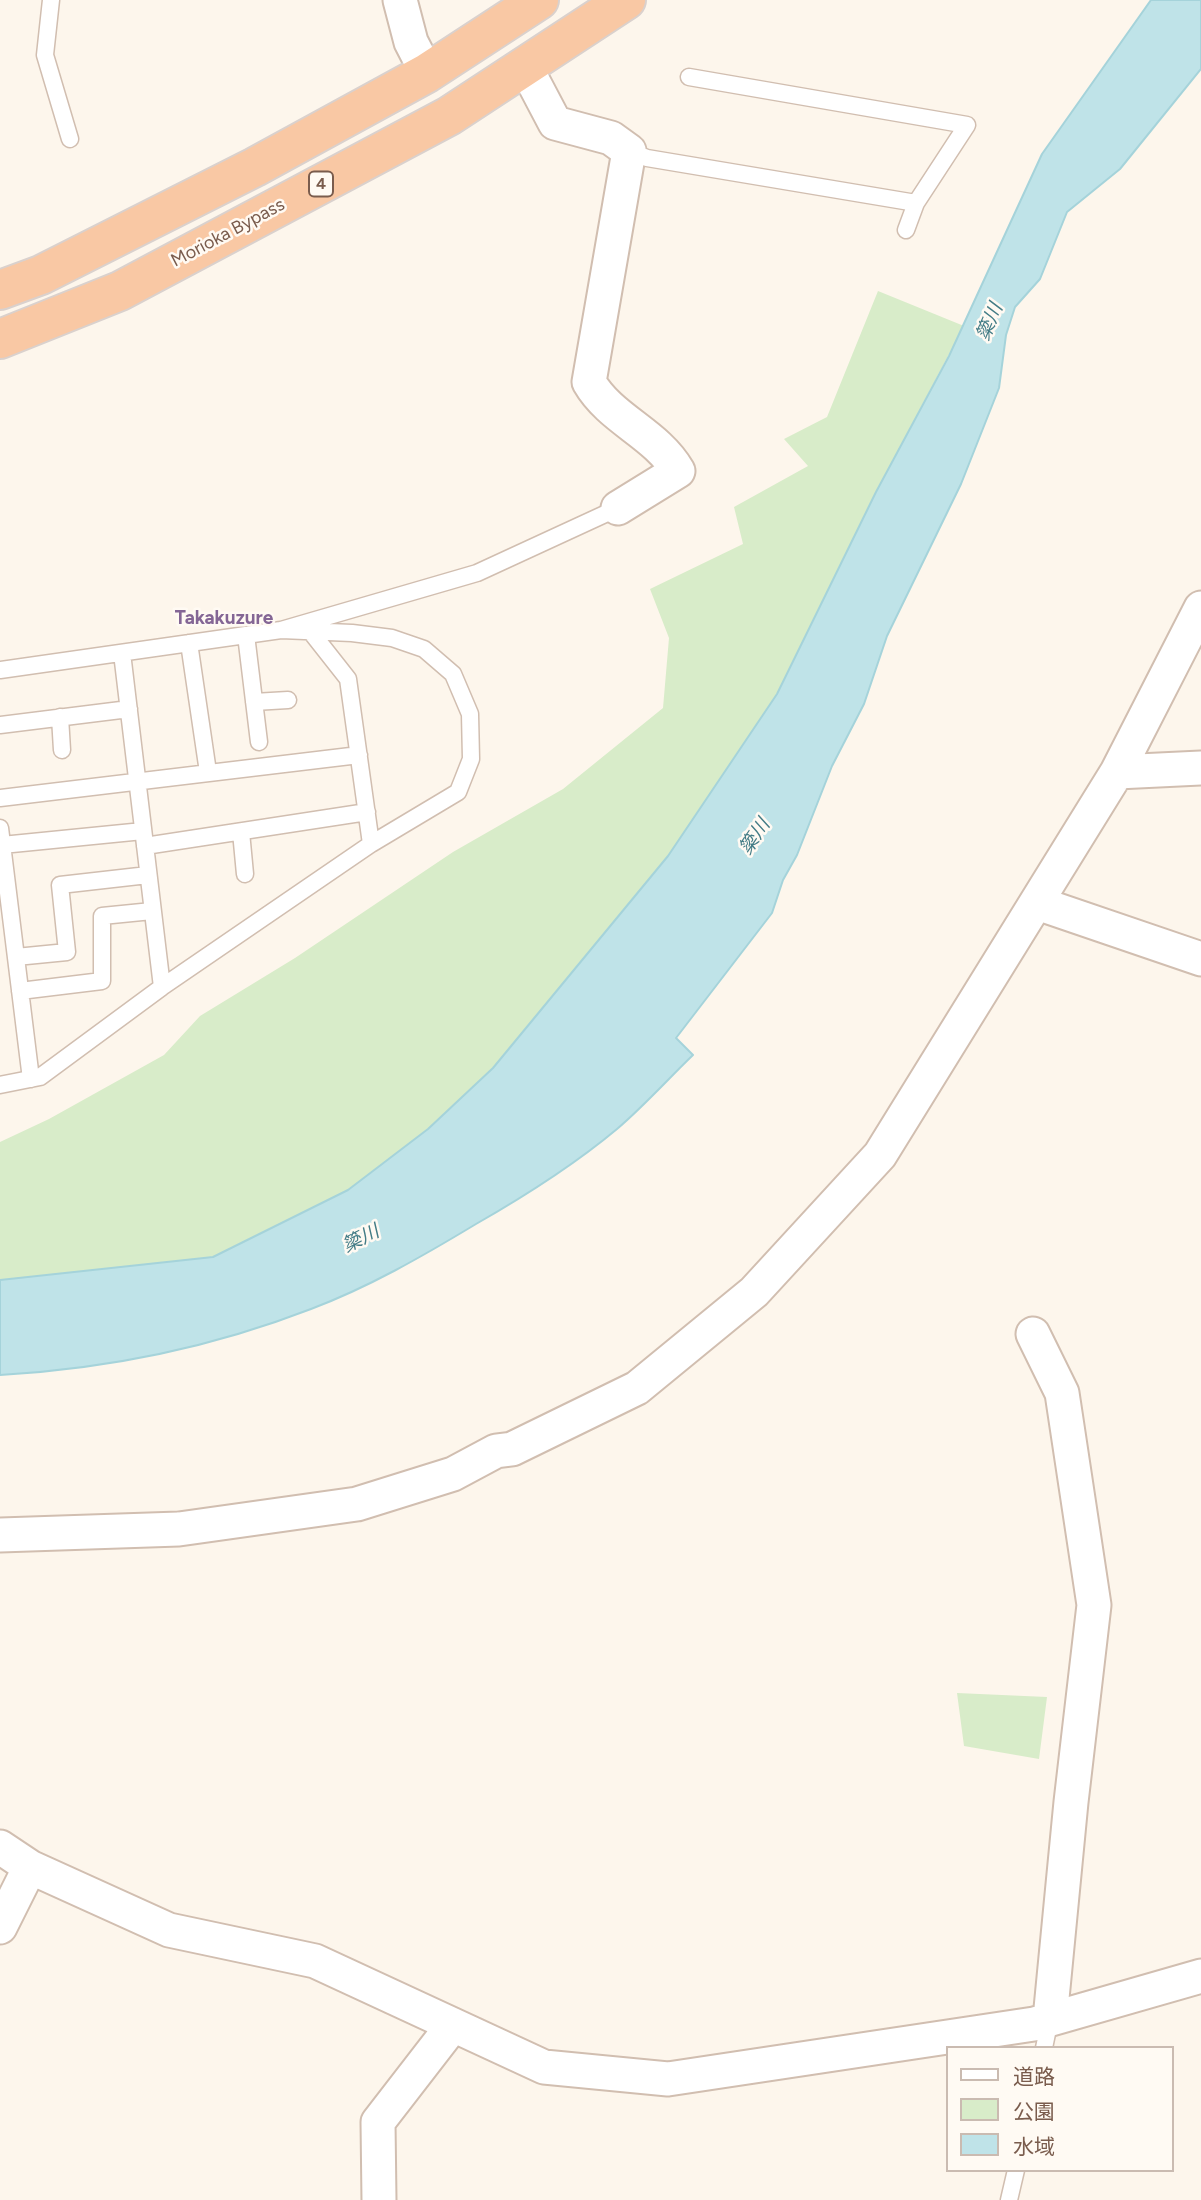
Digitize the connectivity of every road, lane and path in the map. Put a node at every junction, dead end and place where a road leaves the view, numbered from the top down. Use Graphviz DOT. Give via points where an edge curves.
graph roads {
  1 [pos="51,0"];
  2 [pos="400,0"];
  3 [pos="539,0"];
  4 [pos="626,0"];
  5 [pos="525,66"];
  6 [pos="427,73"];
  7 [pos="689,77"];
  8 [pos="70,139"];
  9 [pos="629,151"];
  10 [pos="916,203"];
  11 [pos="906,230"];
  12 [pos="0,290"];
  13 [pos="0,339"];
  14 [pos="618,508"];
  15 [pos="1201,608"];
  16 [pos="281,631"];
  17 [pos="311,632"];
  18 [pos="246,635"];
  19 [pos="189,643"];
  20 [pos="122,653"];
  21 [pos="0,670"];
  22 [pos="288,699"];
  23 [pos="254,702"];
  24 [pos="128,709"];
  25 [pos="61,717"];
  26 [pos="0,725"];
  27 [pos="259,742"];
  28 [pos="62,750"];
  29 [pos="359,755"];
  30 [pos="1201,768"];
  31 [pos="208,772"];
  32 [pos="1117,772"];
  33 [pos="137,780"];
  34 [pos="0,799"];
  35 [pos="367,812"];
  36 [pos="241,832"];
  37 [pos="1,837"];
  38 [pos="144,838"];
  39 [pos="371,844"];
  40 [pos="245,874"];
  41 [pos="148,875"];
  42 [pos="1037,902"];
  43 [pos="152,911"];
  44 [pos="1201,960"];
  45 [pos="17,962"];
  46 [pos="0,966"];
  47 [pos="162,987"];
  48 [pos="20,991"];
  49 [pos="31,1079"];
  50 [pos="0,1085"];
  51 [pos="1033,1334"];
  52 [pos="0,1535"];
  53 [pos="0,1847"];
  54 [pos="30,1867"];
  55 [pos="0,1927"];
  56 [pos="1201,1976"];
  57 [pos="453,2025"];
  58 [pos="1047,2034"];
  59 [pos="1016,2172"];
  60 [pos="379,2200"];
  61 [pos="1009,2200"];
  1 -- 8 [label="lane" via="45,55"];
  2 -- 6 [label="street" via="411,42"];
  3 -- 6 [label="highway"];
  4 -- 5 [label="highway, Morioka Bypass / 4"];
  5 -- 9 [label="street" via="555,123 611,138"];
  5 -- 13 [label="highway, Morioka Bypass / 4" via="449,116 120,291"];
  6 -- 12 [label="highway" via="255,167 41,275"];
  7 -- 10 [label="lane" via="967,125"];
  9 -- 10 [label="lane" via="648,158"];
  9 -- 14 [label="street" via="589,382 599,400 668,454 678,471"];
  10 -- 11 [label="lane"];
  14 -- 16 [label="lane" via="477,573"];
  15 -- 32 [label="street"];
  16 -- 17 [label="lane"];
  16 -- 18 [label="lane"];
  17 -- 29 [label="lane" via="348,678"];
  17 -- 39 [label="lane" via="392,638 424,649 453,674 470,714 471,759 458,792"];
  18 -- 19 [label="lane"];
  18 -- 23 [label="lane"];
  19 -- 20 [label="lane"];
  19 -- 31 [label="lane"];
  20 -- 21 [label="lane"];
  20 -- 24 [label="lane"];
  22 -- 23 [label="lane"];
  23 -- 27 [label="lane"];
  24 -- 25 [label="lane"];
  24 -- 33 [label="lane"];
  25 -- 26 [label="lane"];
  25 -- 28 [label="lane"];
  29 -- 31 [label="lane"];
  29 -- 35 [label="lane"];
  30 -- 32 [label="street"];
  31 -- 33 [label="lane"];
  32 -- 42 [label="street"];
  33 -- 34 [label="lane"];
  33 -- 38 [label="lane"];
  35 -- 36 [label="lane"];
  35 -- 39 [label="lane"];
  36 -- 38 [label="lane"];
  36 -- 40 [label="lane"];
  37 -- 38 [label="lane"];
  37 -- 45 [label="lane"];
  38 -- 41 [label="lane"];
  39 -- 47 [label="lane"];
  41 -- 43 [label="lane"];
  41 -- 45 [label="lane" via="60,885 67,952"];
  42 -- 44 [label="street"];
  42 -- 52 [label="street" via="880,1155 754,1292 637,1388 453,1474 357,1504 179,1529"];
  43 -- 47 [label="lane"];
  43 -- 48 [label="lane" via="102,916 102,981"];
  45 -- 46 [label="lane"];
  45 -- 48 [label="lane"];
  47 -- 49 [label="lane" via="40,1077"];
  48 -- 49 [label="lane"];
  49 -- 50 [label="lane"];
  51 -- 58 [label="street" via="1062,1393 1094,1605"];
  53 -- 54 [label="street"];
  54 -- 55 [label="street"];
  54 -- 57 [label="street" via="169,1930 315,1961"];
  56 -- 58 [label="street"];
  57 -- 58 [label="street" via="544,2067 668,2079 1034,2024"];
  57 -- 60 [label="street" via="378,2122"];
  59 -- 61 [label="lane"];
}
